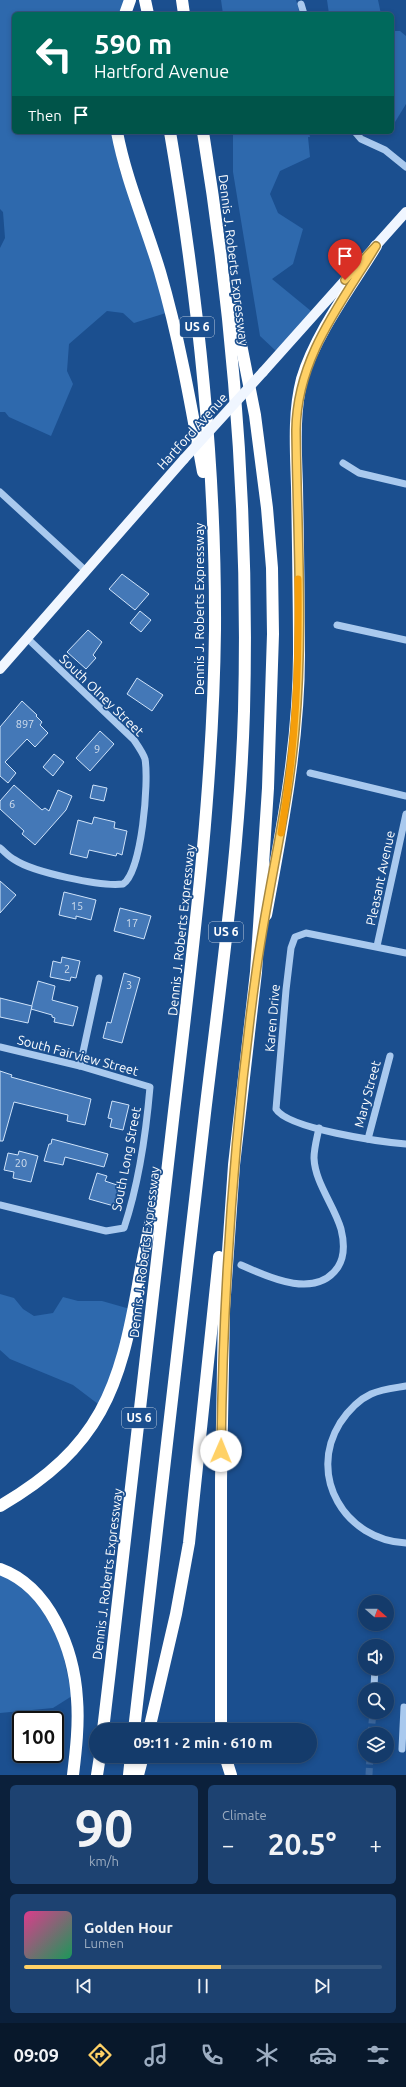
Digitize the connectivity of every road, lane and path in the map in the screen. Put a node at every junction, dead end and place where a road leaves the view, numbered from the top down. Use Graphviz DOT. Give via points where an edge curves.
graph roads {
  1 [pos="130,0"];
  2 [pos="145,0"];
  3 [pos="182,0"];
  4 [pos="301,4"];
  5 [pos="126,12"];
  6 [pos="148,12"];
  7 [pos="184,12"];
  8 [pos="303,12"];
  9 [pos="117,134"];
  10 [pos="170,134"];
  11 [pos="203,134"];
  12 [pos="357,134"];
  13 [pos="406,167"];
  14 [pos="406,212"];
  15 [pos="376,246"];
  16 [pos="221,257"];
  17 [pos="343,463"];
  18 [pos="406,484"];
  19 [pos="0,492"];
  20 [pos="212,524"];
  21 [pos="86,571"];
  22 [pos="337,625"];
  23 [pos="26,638"];
  24 [pos="406,640"];
  25 [pos="2,663"];
  26 [pos="310,774"];
  27 [pos="406,796"];
  28 [pos="406,814"];
  29 [pos="0,848"];
  30 [pos="377,946"];
  31 [pos="406,953"];
  32 [pos="256,972"];
  33 [pos="99,978"];
  34 [pos="0,1047"];
  35 [pos="390,1056"];
  36 [pos="80,1066"];
  37 [pos="150,1087"];
  38 [pos="175,1106"];
  39 [pos="320,1128"];
  40 [pos="368,1139"];
  41 [pos="406,1144"];
  42 [pos="234,1165"];
  43 [pos="0,1205"];
  44 [pos="241,1265"];
  45 [pos="406,1386"];
  46 [pos="0,1506"];
  47 [pos="406,1543"];
  48 [pos="0,1569"];
  49 [pos="404,1707"];
  50 [pos="104,1723"];
  51 [pos="135,1723"];
  52 [pos="151,1723"];
  53 [pos="221,1723"];
  54 [pos="402,1749"];
  55 [pos="99,1763"];
  56 [pos="130,1763"];
  57 [pos="141,1763"];
  58 [pos="227,1763"];
  59 [pos="73,1775"];
  60 [pos="97,1775"];
  61 [pos="129,1775"];
  62 [pos="138,1775"];
  63 [pos="231,1775"];
  1 -- 5 [label="highway"];
  2 -- 6 [label="highway"];
  3 -- 7 [label="highway"];
  4 -- 8 [label="street"];
  9 -- 20 [label="highway" via="124,164 160,273 177,336"];
  10 -- 20 [label="highway, Dennis J. Roberts Expressway / US 6" via="197,321"];
  11 -- 16 [label="highway, Dennis J. Roberts Expressway / US 6"];
  12 -- 13 [label="street" via="361,139 385,150"];
  14 -- 15 [label="main road, Hartford Avenue"];
  15 -- 21 [label="main road, Hartford Avenue, bridge"];
  15 -- 32 [label="highway" via="315,348 299,396 296,430 299,656 296,728 286,804"];
  16 -- 32 [label="highway" via="239,331 255,415 272,568 273,634 268,788"];
  16 -- 51 [label="highway, Dennis J. Roberts Expressway / US 6" via="232,358 241,482 245,620 241,766 228,919"];
  17 -- 18 [label="street" via="359,473"];
  19 -- 21 [label="street"];
  20 -- 38 [label="highway, Dennis J. Roberts Expressway / US 6" via="215,626 210,778"];
  21 -- 23 [label="main road, Hartford Avenue"];
  22 -- 24 [label="street"];
  23 -- 25 [label="main road, Hartford Avenue"];
  23 -- 29 [label="street, South Olney Street" via="134,740 144,758 146,802 137,853 130,876 123,884 92,882 46,872 16,861"];
  26 -- 27 [label="street"];
  28 -- 30 [label="street, Pleasant Avenue"];
  30 -- 31 [label="street"];
  30 -- 39 [label="street, Karen Drive" via="306,933 296,938 292,948 276,1109 278,1113 294,1122"];
  32 -- 42 [label="highway"];
  33 -- 36 [label="street"];
  34 -- 36 [label="street, South Fairview Street"];
  35 -- 40 [label="street, Mary Street"];
  36 -- 37 [label="street, South Fairview Street"];
  37 -- 43 [label="street, South Long Street" via="139,1166 124,1228 106,1231"];
  38 -- 46 [label="highway" via="131,1326 112,1388 97,1418 67,1456 43,1478"];
  38 -- 50 [label="highway, Dennis J. Roberts Expressway / US 6"];
  39 -- 40 [label="street"];
  39 -- 44 [label="street" via="314,1158 318,1177 343,1237 341,1262 325,1280 309,1284 280,1280"];
  40 -- 41 [label="street"];
  42 -- 52 [label="highway" via="220,1253 186,1557 176,1614"];
  42 -- 53 [label="highway" via="224,1301 221,1392"];
  45 -- 47 [label="street" via="383,1389 357,1402 337,1428 328,1448 327,1458 328,1475 337,1502 356,1523 372,1535"];
  48 -- 59 [label="highway" via="24,1582 41,1600 68,1650 76,1682 77,1700"];
  49 -- 54 [label="street"];
  55 -- 60 [label="highway"];
  56 -- 61 [label="highway"];
  57 -- 62 [label="highway"];
  58 -- 63 [label="highway"];
}
